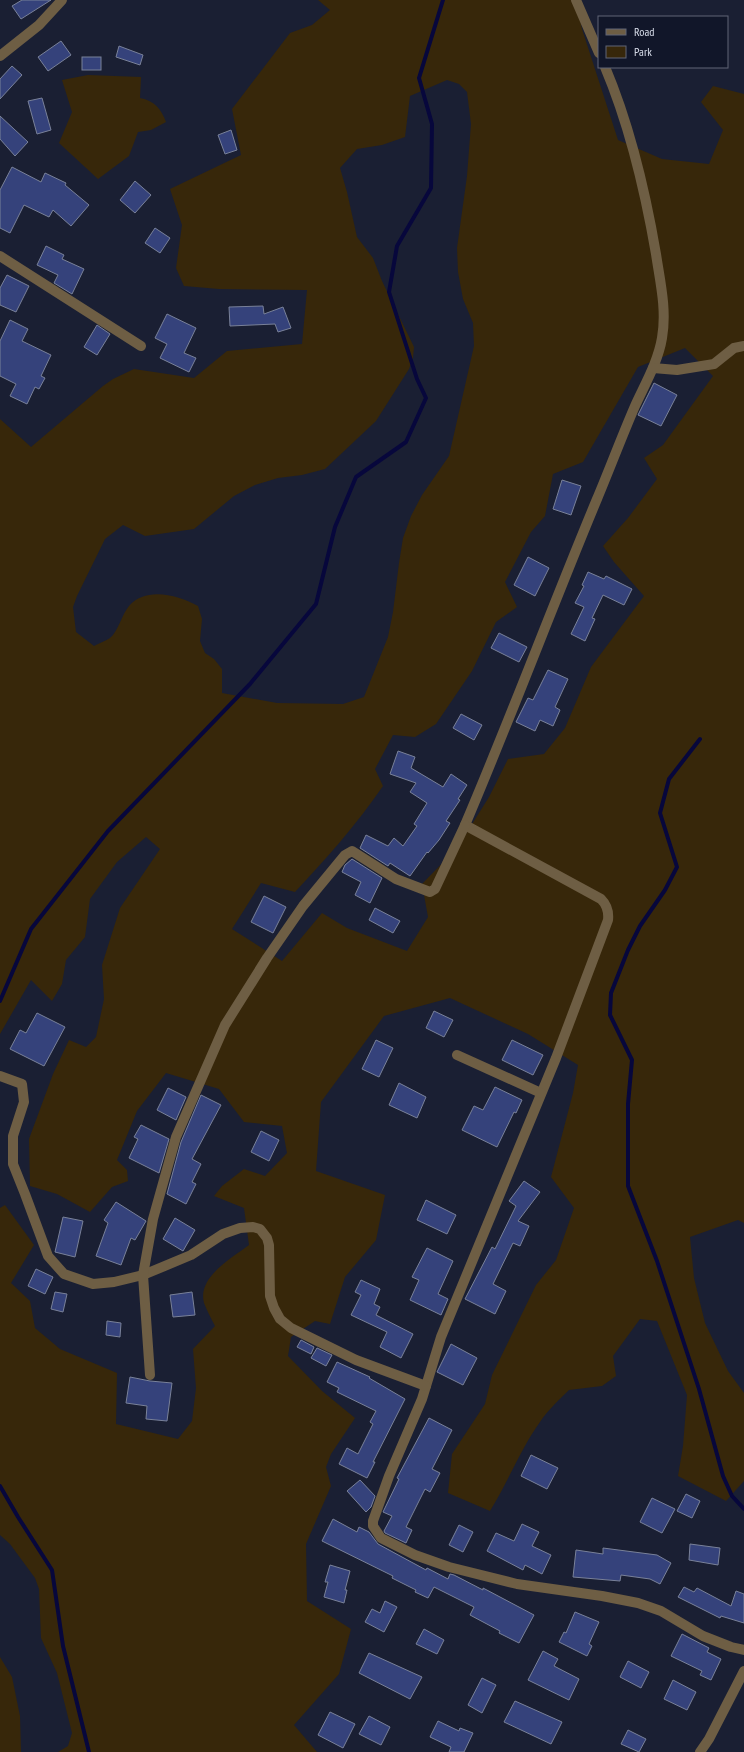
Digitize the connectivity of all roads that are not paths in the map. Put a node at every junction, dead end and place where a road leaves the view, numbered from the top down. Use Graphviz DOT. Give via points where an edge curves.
graph roads {
  1 [pos="62,0"];
  2 [pos="576,0"];
  3 [pos="598,51"];
  4 [pos="0,56"];
  5 [pos="605,68"];
  6 [pos="0,256"];
  7 [pos="141,346"];
  8 [pos="744,346"];
  9 [pos="653,368"];
  10 [pos="465,825"];
  11 [pos="457,1055"];
  12 [pos="0,1076"];
  13 [pos="541,1093"];
  14 [pos="143,1275"];
  15 [pos="150,1375"];
  16 [pos="426,1386"];
  17 [pos="744,1650"];
  18 [pos="744,1671"];
  19 [pos="700,1752"];
  1 -- 4 [label="street" via="39,26"];
  2 -- 3 [label="street"];
  5 -- 9 [label="street" via="631,139 650,220 662,288 662,338"];
  6 -- 7 [label="street"];
  8 -- 9 [label="street" via="734,348 714,364 677,370"];
  9 -- 10 [label="street" via="586,524"];
  10 -- 13 [label="street" via="601,899 609,912"];
  10 -- 14 [label="street" via="435,889 430,892 396,879 352,851 303,906 225,1025 176,1137 153,1219"];
  11 -- 13 [label="street"];
  12 -- 14 [label="street" via="22,1084 24,1102 13,1136 13,1164 48,1256 64,1274 94,1284"];
  13 -- 16 [label="street" via="441,1337"];
  14 -- 15 [label="street"];
  14 -- 16 [label="street" via="191,1255 223,1234 240,1228 260,1229 269,1245 270,1296 280,1319 291,1328 356,1360"];
  16 -- 17 [label="street" via="373,1521 375,1531 381,1538 449,1567 509,1582 638,1603 661,1611 703,1636"];
  18 -- 19 [label="street"];
}
